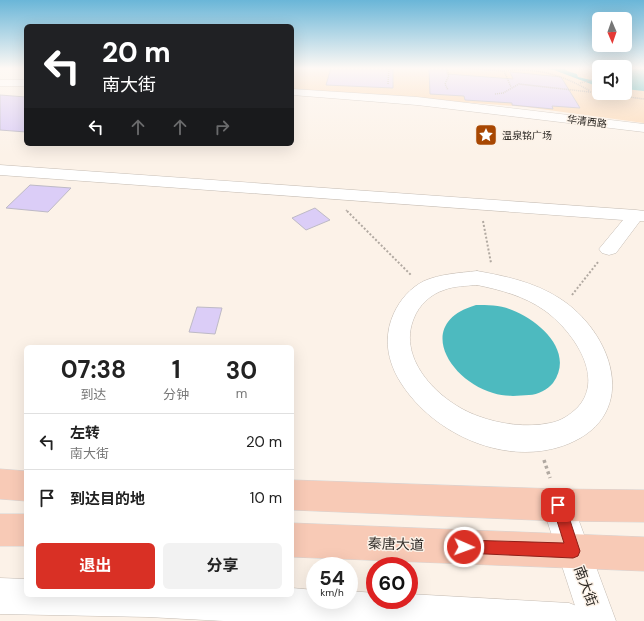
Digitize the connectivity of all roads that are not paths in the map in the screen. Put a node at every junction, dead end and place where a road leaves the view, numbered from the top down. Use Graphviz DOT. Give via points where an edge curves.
graph roads {
  1 [pos="361,97"];
  2 [pos="644,128"];
  3 [pos="0,170"];
  4 [pos="640,216"];
  5 [pos="609,249"];
  6 [pos="537,438"];
  7 [pos="0,484"];
  8 [pos="24,486"];
  9 [pos="294,495"];
  10 [pos="558,505"];
  11 [pos="644,506"];
  12 [pos="0,530"];
  13 [pos="24,530"];
  14 [pos="294,540"];
  15 [pos="573,551"];
  16 [pos="644,554"];
  17 [pos="0,596"];
  18 [pos="24,596"];
  19 [pos="49,597"];
  20 [pos="569,621"];
  21 [pos="598,621"];
  1 -- 2 [label="street, 华清西路" via="417,101"];
  3 -- 4 [label="street"];
  4 -- 5 [label="street"];
  6 -- 6 [label="street" via="516,439 475,429 439,408 413,382 399,353 398,327 407,305 425,290 449,281 477,278 507,284 534,294 560,310 581,330 596,354 601,380 596,405 579,425 551,437"];
  7 -- 8 [label="main road"];
  9 -- 10 [label="main road"];
  10 -- 11 [label="main road"];
  10 -- 15 [label="street, 南大街"];
  12 -- 13 [label="main road"];
  14 -- 15 [label="main road, 秦唐大道"];
  15 -- 16 [label="main road, 秦唐大道"];
  15 -- 21 [label="street, 南大街"];
  17 -- 18 [label="street"];
  19 -- 20 [label="street" via="148,599"];
}
